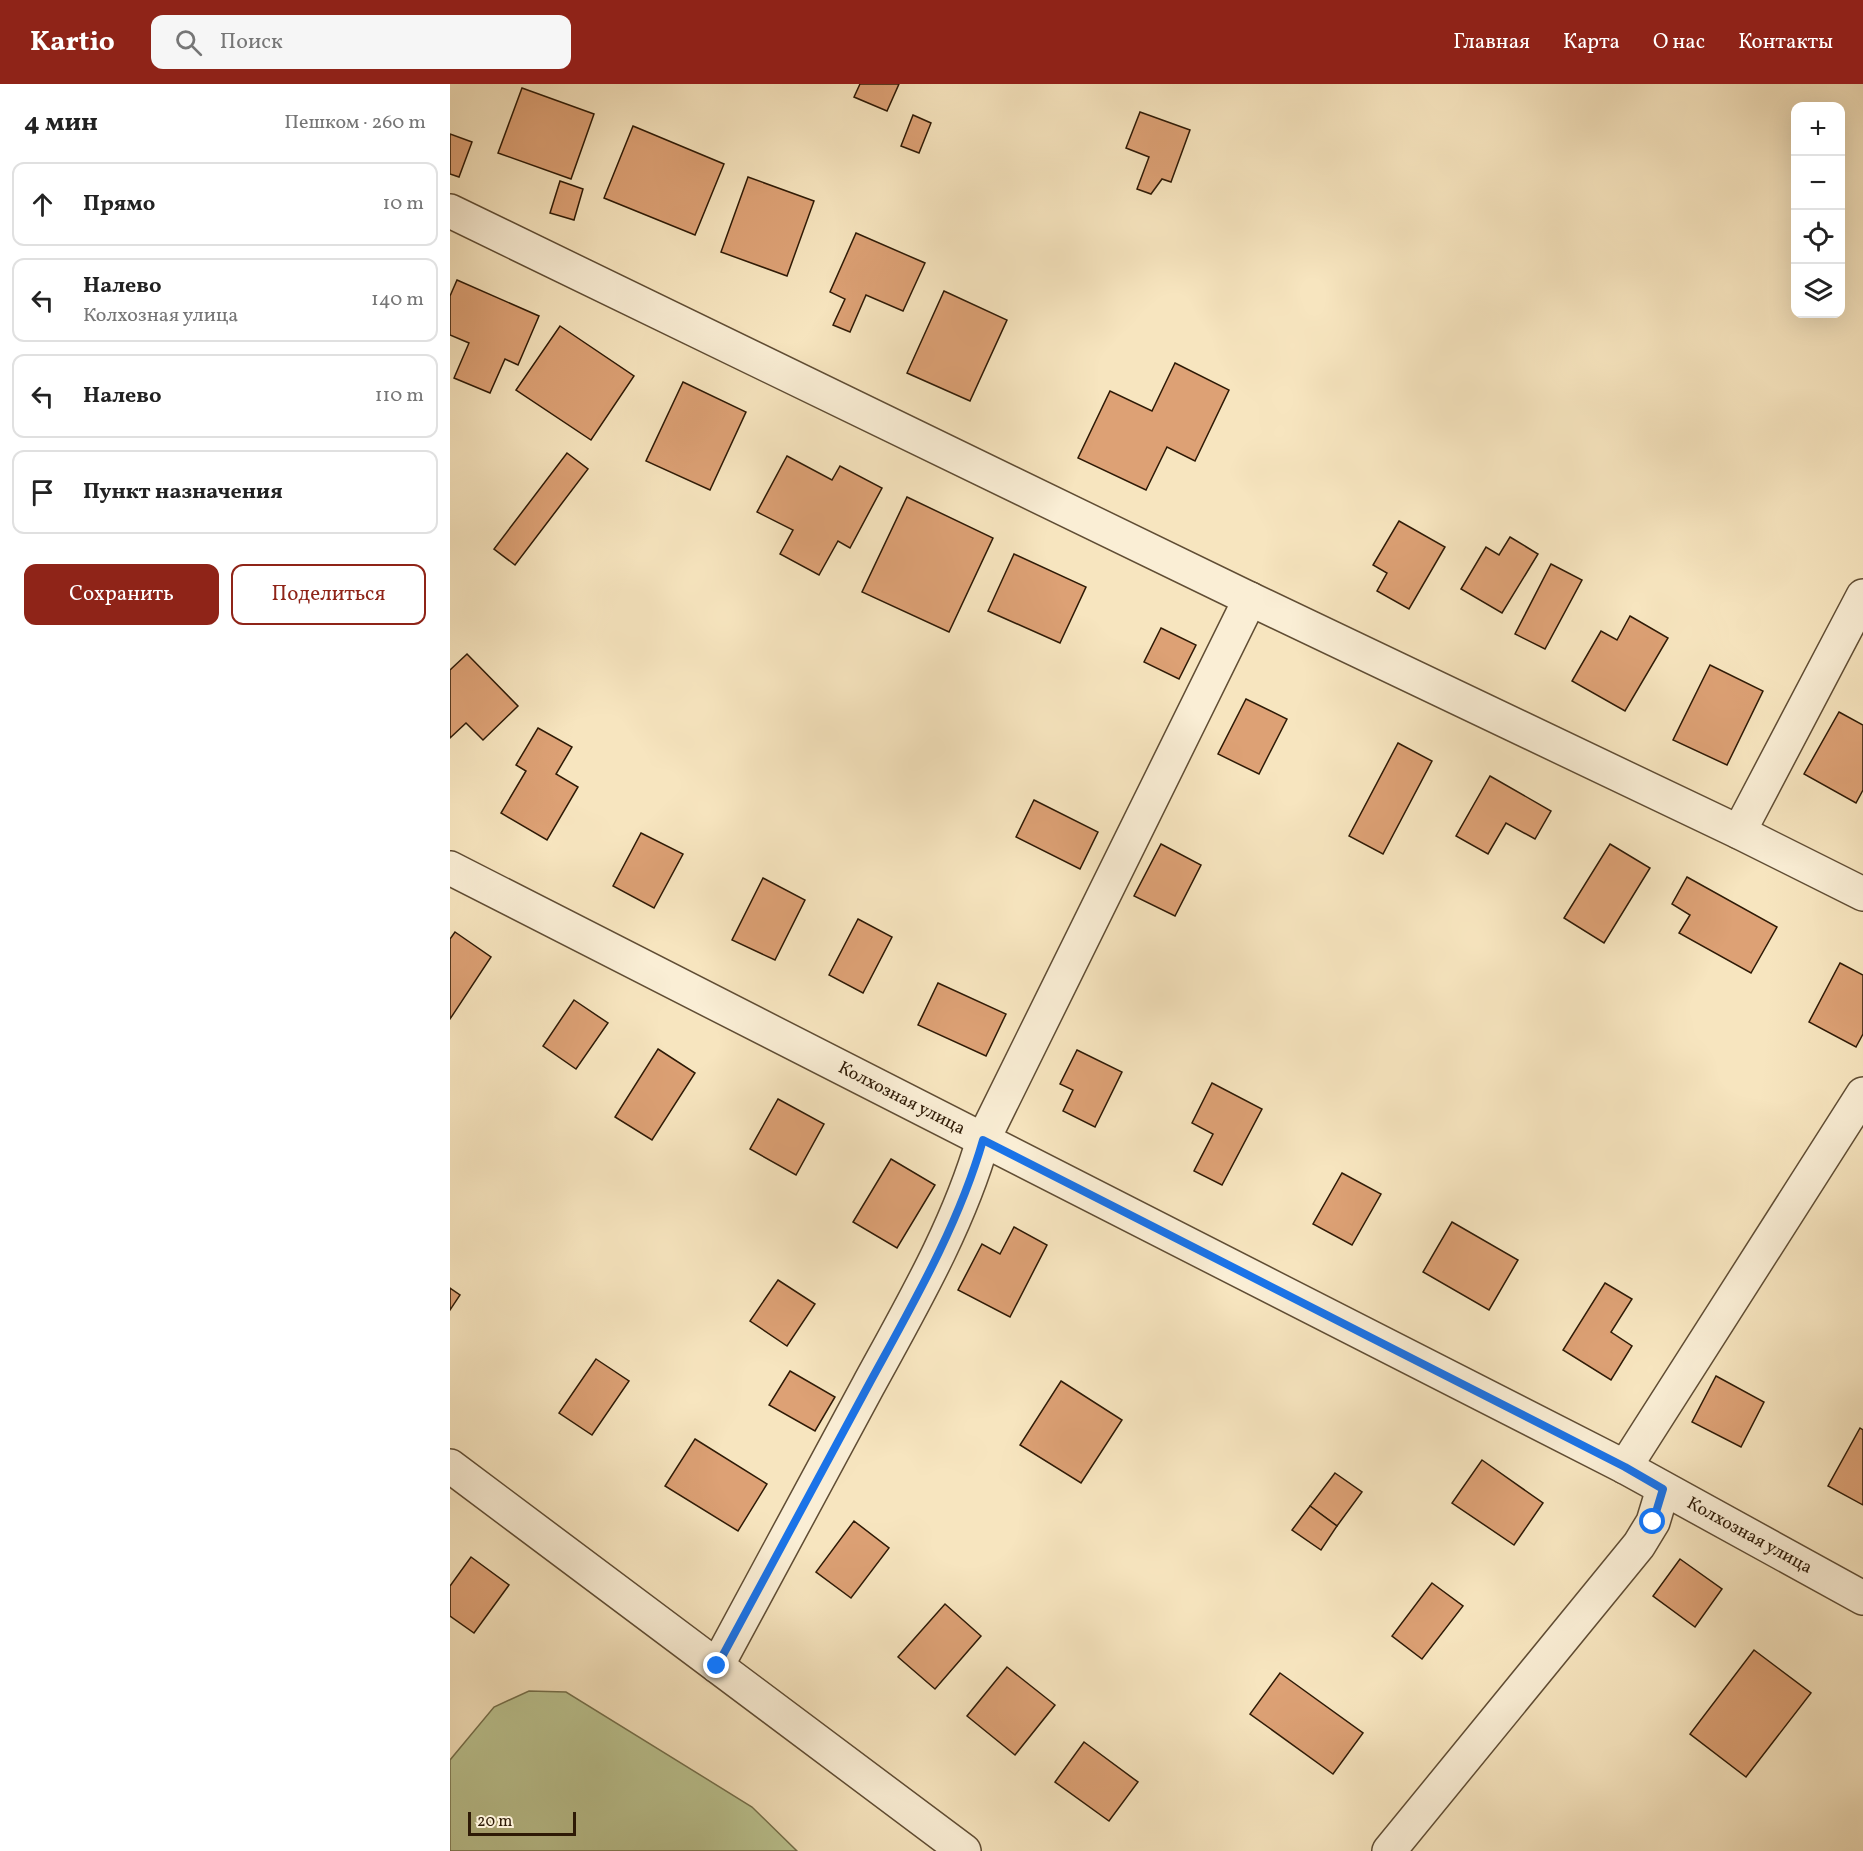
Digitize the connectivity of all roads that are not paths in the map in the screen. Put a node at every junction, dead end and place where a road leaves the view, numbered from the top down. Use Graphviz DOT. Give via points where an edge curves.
graph roads {
  1 [pos="450,211"];
  2 [pos="1863,596"];
  3 [pos="1250,599"];
  4 [pos="1739,832"];
  5 [pos="450,868"];
  6 [pos="1863,894"];
  7 [pos="1863,1094"];
  8 [pos="983,1140"];
  9 [pos="450,1466"];
  10 [pos="1625,1467"];
  11 [pos="1663,1489"];
  12 [pos="1863,1598"];
  13 [pos="717,1666"];
  14 [pos="964,1851"];
  15 [pos="1389,1851"];
  1 -- 3 [label="street"];
  2 -- 4 [label="street"];
  3 -- 4 [label="street"];
  3 -- 8 [label="street"];
  4 -- 6 [label="street"];
  5 -- 8 [label="street, Колхозная улица"];
  7 -- 10 [label="street"];
  8 -- 10 [label="street, Колхозная улица"];
  8 -- 13 [label="street" via="952,1227"];
  9 -- 13 [label="street"];
  10 -- 11 [label="street, Колхозная улица"];
  11 -- 12 [label="street, Колхозная улица"];
  11 -- 15 [label="street" via="1653,1522 1639,1545"];
  13 -- 14 [label="street"];
}
